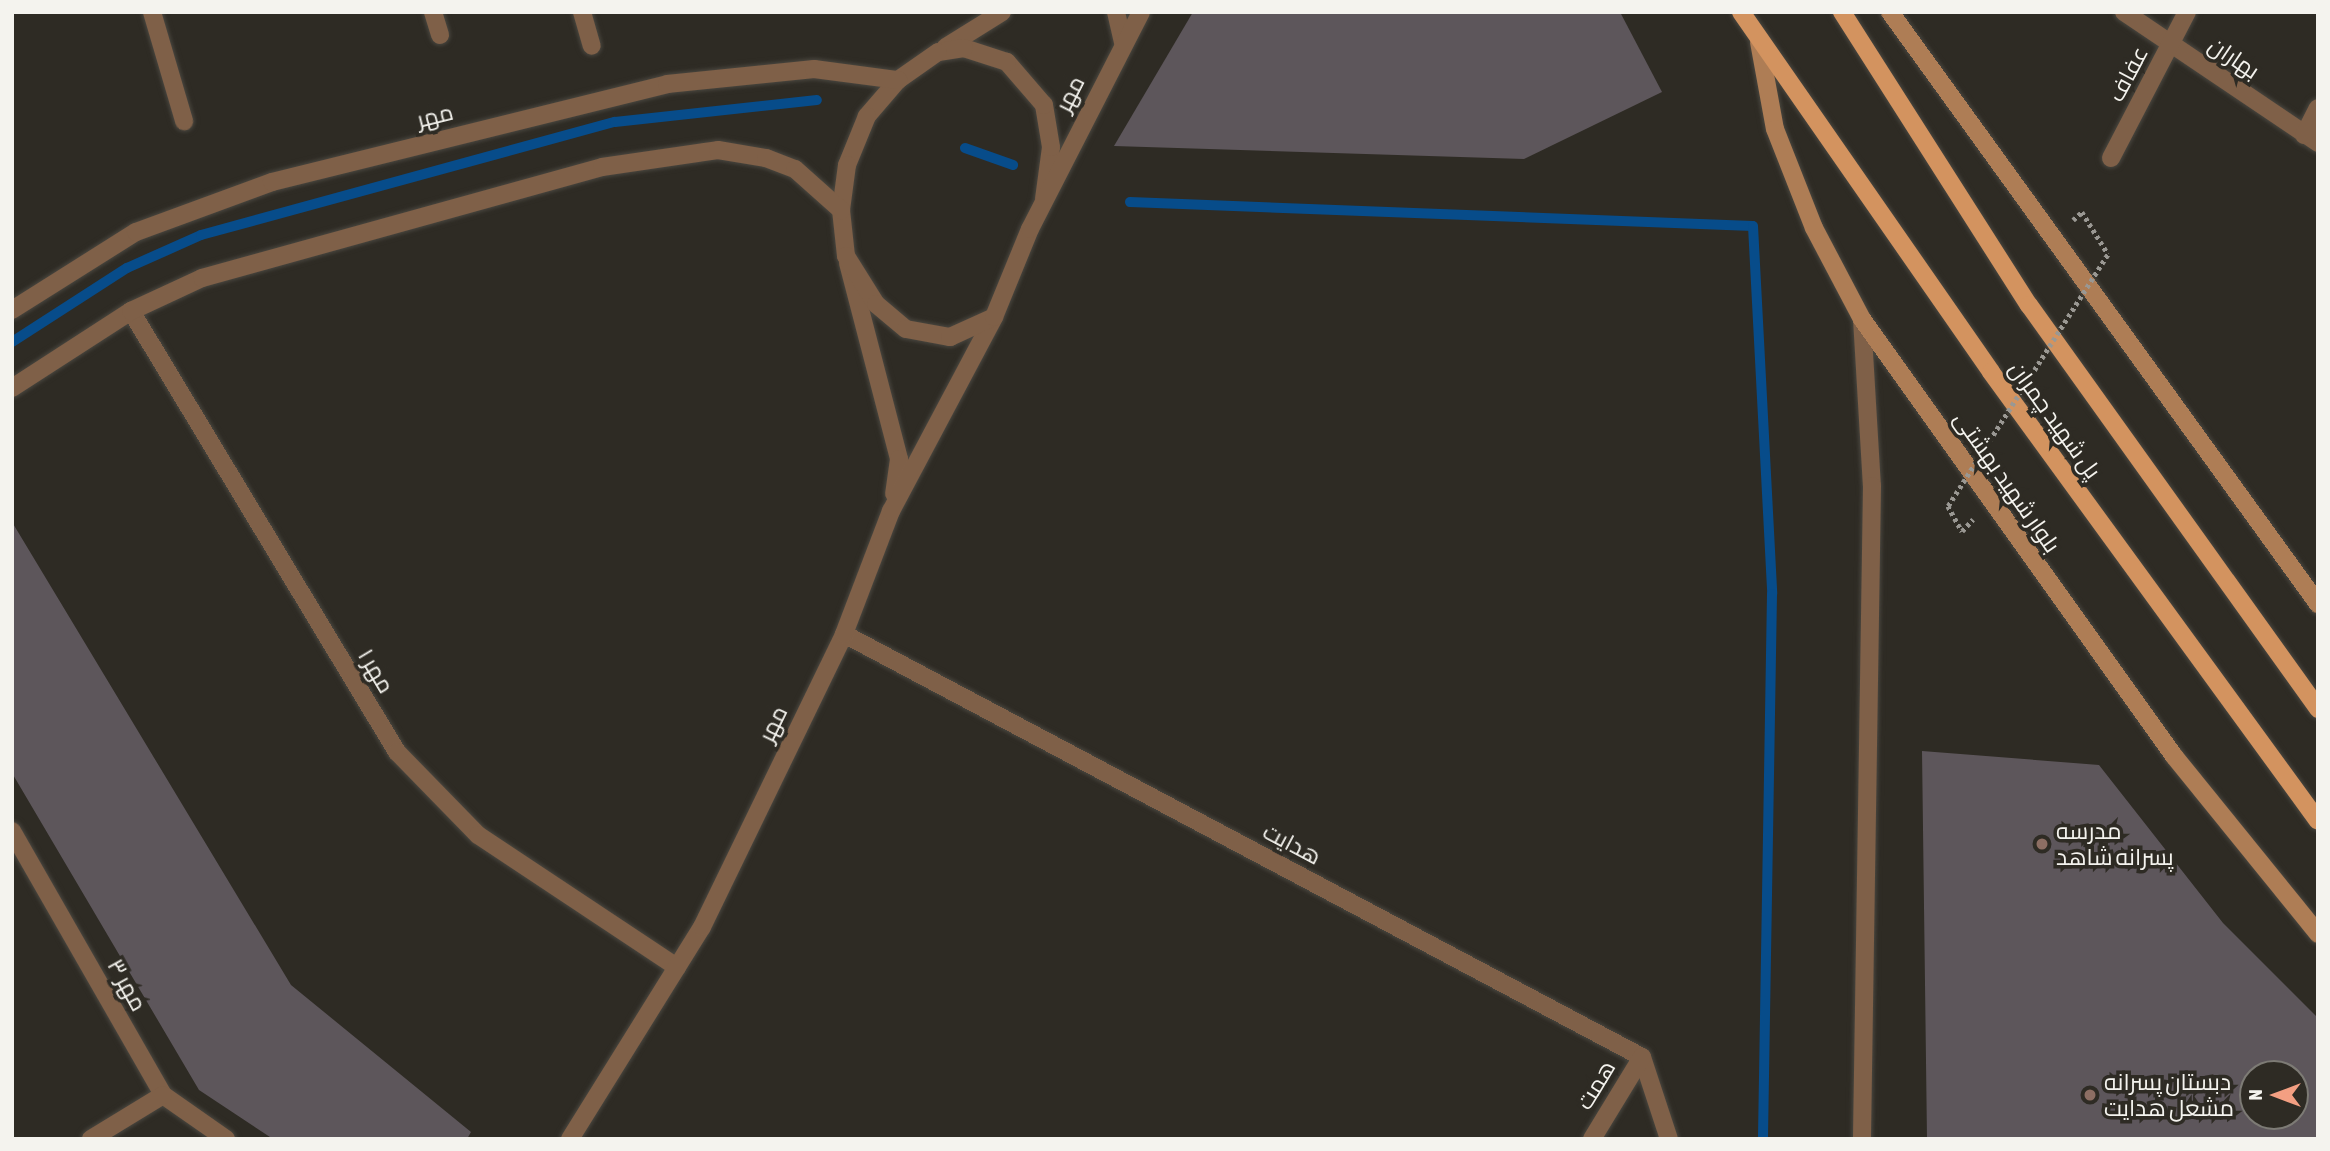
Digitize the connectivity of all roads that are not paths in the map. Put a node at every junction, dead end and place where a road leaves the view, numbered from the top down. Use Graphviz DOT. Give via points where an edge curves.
graph roads {
  1 [pos="152,12"];
  2 [pos="433,12"];
  3 [pos="582,12"];
  4 [pos="1116,12"];
  5 [pos="1141,12"];
  6 [pos="1741,12"];
  7 [pos="1842,12"];
  8 [pos="2124,12"];
  9 [pos="2187,12"];
  10 [pos="1891,13"];
  11 [pos="999,14"];
  12 [pos="440,35"];
  13 [pos="1759,42"];
  14 [pos="1123,43"];
  15 [pos="2171,45"];
  16 [pos="592,46"];
  17 [pos="938,52"];
  18 [pos="898,80"];
  19 [pos="2318,108"];
  20 [pos="184,121"];
  21 [pos="2311,139"];
  22 [pos="2110,158"];
  23 [pos="1044,199"];
  24 [pos="841,210"];
  25 [pos="846,256"];
  26 [pos="12,310"];
  27 [pos="131,311"];
  28 [pos="994,317"];
  29 [pos="1862,319"];
  30 [pos="12,388"];
  31 [pos="891,511"];
  32 [pos="2318,604"];
  33 [pos="844,634"];
  34 [pos="2318,709"];
  35 [pos="2318,821"];
  36 [pos="12,831"];
  37 [pos="2318,934"];
  38 [pos="677,967"];
  39 [pos="1642,1057"];
  40 [pos="163,1095"];
  41 [pos="91,1139"];
  42 [pos="226,1139"];
  43 [pos="570,1139"];
  44 [pos="1592,1139"];
  45 [pos="1669,1139"];
  46 [pos="1862,1139"];
  1 -- 20 [label="street"];
  2 -- 12 [label="street"];
  3 -- 16 [label="street"];
  4 -- 14 [label="street"];
  5 -- 14 [label="street, مهر"];
  6 -- 13 [label="main road, بلوار شهید بهشتی"];
  7 -- 34 [label="main road, پل شهید چمران" via="1958,200"];
  8 -- 15 [label="street, بهاران"];
  9 -- 15 [label="street, عفاف"];
  10 -- 32 [label="main road"];
  11 -- 17 [label="street"];
  13 -- 29 [label="main road, بلوار شهید بهشتی" via="1775,129 1814,228"];
  13 -- 35 [label="main road, پل شهید چمران" via="1906,244 1998,384"];
  14 -- 23 [label="street, مهر"];
  15 -- 21 [label="street, بهاران"];
  15 -- 22 [label="street, عفاف"];
  17 -- 18 [label="street"];
  17 -- 23 [label="street" via="964,48 1007,62 1044,105 1051,147"];
  18 -- 24 [label="street" via="867,116 847,165"];
  18 -- 26 [label="street, مهر" via="814,69 667,83 272,182 136,232"];
  19 -- 21 [label="street"];
  23 -- 28 [label="street"];
  24 -- 25 [label="street"];
  24 -- 27 [label="street" via="795,169 718,150 563,178 202,278"];
  25 -- 28 [label="street" via="876,304 916,333 950,337"];
  25 -- 31 [label="street" via="899,459"];
  27 -- 30 [label="street"];
  27 -- 38 [label="street, مهر ۱" via="397,752 478,835"];
  28 -- 31 [label="street, مهر"];
  29 -- 37 [label="main road, بلوار شهید بهشتی" via="2174,756"];
  29 -- 46 [label="street" via="1872,486"];
  31 -- 33 [label="street, مهر"];
  33 -- 38 [label="street, مهر"];
  33 -- 39 [label="street, هدایت"];
  36 -- 40 [label="street, مهر ۳"];
  38 -- 43 [label="street, مهر"];
  39 -- 44 [label="street, همت"];
  39 -- 45 [label="street"];
  40 -- 41 [label="street"];
  40 -- 42 [label="street, مهر ۳"];
}
